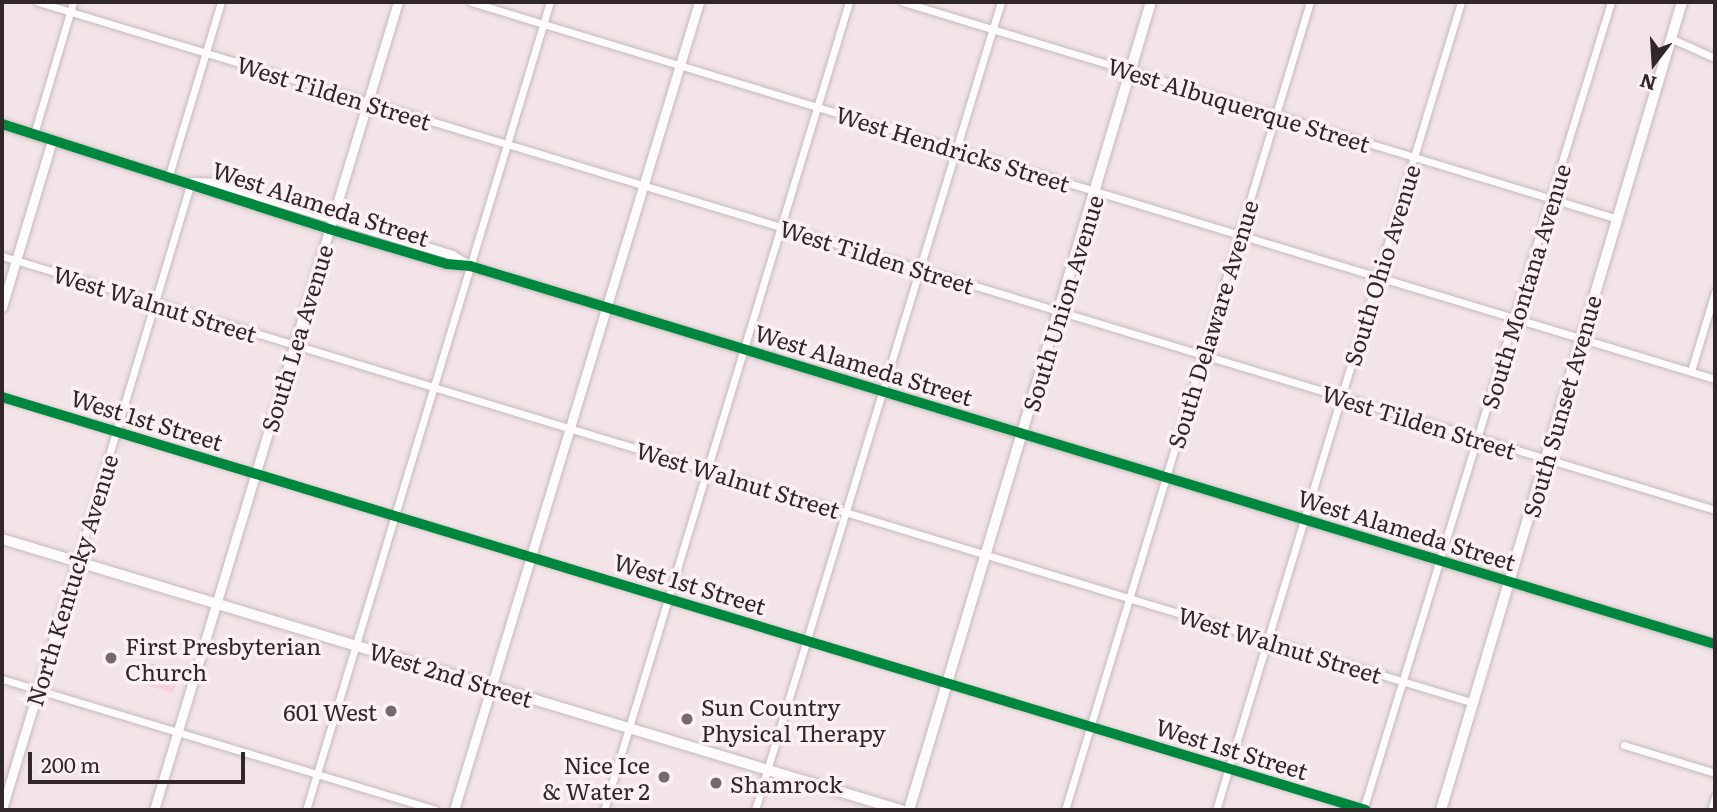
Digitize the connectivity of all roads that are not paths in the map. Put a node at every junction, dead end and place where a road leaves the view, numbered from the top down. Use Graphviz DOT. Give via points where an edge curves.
graph roads {
  1 [pos="38,2"];
  2 [pos="73,2"];
  3 [pos="222,2"];
  4 [pos="398,2"];
  5 [pos="471,2"];
  6 [pos="550,2"];
  7 [pos="699,2"];
  8 [pos="849,2"];
  9 [pos="903,2"];
  10 [pos="1001,2"];
  11 [pos="1151,2"];
  12 [pos="1310,2"];
  13 [pos="1461,2"];
  14 [pos="1611,2"];
  15 [pos="1682,2"];
  16 [pos="70,11"];
  17 [pos="544,24"];
  18 [pos="992,29"];
  19 [pos="1670,38"];
  20 [pos="206,53"];
  21 [pos="1715,58"];
  22 [pos="679,65"];
  23 [pos="1133,72"];
  24 [pos="368,102"];
  25 [pos="817,107"];
  26 [pos="1276,115"];
  27 [pos="2,124"];
  28 [pos="34,134"];
  29 [pos="52,140"];
  30 [pos="508,144"];
  31 [pos="955,149"];
  32 [pos="1414,157"];
  33 [pos="169,175"];
  34 [pos="191,182"];
  35 [pos="643,185"];
  36 [pos="1096,191"];
  37 [pos="1552,198"];
  38 [pos="332,218"];
  39 [pos="1615,218"];
  40 [pos="780,227"];
  41 [pos="329,229"];
  42 [pos="1240,235"];
  43 [pos="2,256"];
  44 [pos="16,260"];
  45 [pos="470,266"];
  46 [pos="919,268"];
  47 [pos="1377,277"];
  48 [pos="1715,292"];
  49 [pos="155,303"];
  50 [pos="2,307"];
  51 [pos="606,307"];
  52 [pos="1060,311"];
  53 [pos="1515,318"];
  54 [pos="1579,337"];
  55 [pos="294,345"];
  56 [pos="744,349"];
  57 [pos="1203,355"];
  58 [pos="1691,371"];
  59 [pos="1715,379"];
  60 [pos="434,387"];
  61 [pos="882,391"];
  62 [pos="2,397"];
  63 [pos="1341,397"];
  64 [pos="569,428"];
  65 [pos="116,431"];
  66 [pos="1022,434"];
  67 [pos="1479,439"];
  68 [pos="1546,459"];
  69 [pos="708,470"];
  70 [pos="255,474"];
  71 [pos="1166,477"];
  72 [pos="1715,510"];
  73 [pos="845,512"];
  74 [pos="395,516"];
  75 [pos="1304,519"];
  76 [pos="2,539"];
  77 [pos="986,555"];
  78 [pos="530,557"];
  79 [pos="1438,560"];
  80 [pos="77,562"];
  81 [pos="1512,582"];
  82 [pos="1129,598"];
  83 [pos="668,599"];
  84 [pos="216,604"];
  85 [pos="805,640"];
  86 [pos="1268,640"];
  87 [pos="1715,644"];
  88 [pos="356,646"];
  89 [pos="2,679"];
  90 [pos="1402,681"];
  91 [pos="947,684"];
  92 [pos="491,686"];
  93 [pos="38,690"];
  94 [pos="1474,702"];
  95 [pos="1091,727"];
  96 [pos="629,728"];
  97 [pos="178,732"];
  98 [pos="1624,745"];
  99 [pos="767,769"];
  100 [pos="1228,769"];
  101 [pos="1715,773"];
  102 [pos="317,775"];
  103 [pos="1715,797"];
  104 [pos="2,809"];
  105 [pos="154,810"];
  106 [pos="306,810"];
  107 [pos="435,810"];
  108 [pos="454,810"];
  109 [pos="604,810"];
  110 [pos="755,810"];
  111 [pos="901,810"];
  112 [pos="909,810"];
  113 [pos="1065,810"];
  114 [pos="1216,810"];
  115 [pos="1364,810"];
  116 [pos="1441,810"];
  117 [pos="1711,810"];
  1 -- 16 [label="street, West Tilden Street"];
  2 -- 16 [label="street"];
  3 -- 20 [label="street"];
  4 -- 24 [label="street, South Lea Avenue"];
  5 -- 17 [label="street, West Hendricks Street"];
  6 -- 17 [label="street"];
  7 -- 22 [label="street"];
  8 -- 25 [label="street"];
  9 -- 18 [label="street, West Albuquerque Street"];
  10 -- 18 [label="street"];
  11 -- 23 [label="main road, South Union Avenue"];
  12 -- 26 [label="street, South Delaware Avenue"];
  13 -- 32 [label="street, South Ohio Avenue"];
  14 -- 37 [label="street, South Montana Avenue"];
  15 -- 19 [label="main road, South Sunset Avenue"];
  16 -- 20 [label="street, West Tilden Street"];
  16 -- 28 [label="street"];
  17 -- 22 [label="street, West Hendricks Street"];
  17 -- 30 [label="street"];
  18 -- 23 [label="street, West Albuquerque Street"];
  18 -- 31 [label="street"];
  19 -- 21 [label="street"];
  19 -- 39 [label="main road, South Sunset Avenue"];
  20 -- 24 [label="street, West Tilden Street"];
  20 -- 33 [label="street"];
  22 -- 25 [label="street, West Hendricks Street"];
  22 -- 35 [label="street"];
  23 -- 26 [label="street, West Albuquerque Street"];
  23 -- 36 [label="main road, South Union Avenue"];
  24 -- 30 [label="street, West Tilden Street"];
  24 -- 38 [label="street, South Lea Avenue"];
  25 -- 31 [label="street, West Hendricks Street"];
  25 -- 40 [label="street"];
  26 -- 32 [label="street, West Albuquerque Street"];
  26 -- 42 [label="street, South Delaware Avenue"];
  27 -- 28 [label="street, West Alameda Street"];
  28 -- 29 [label="street, West Alameda Street"];
  29 -- 33 [label="street, West Alameda Street"];
  29 -- 44 [label="street"];
  30 -- 35 [label="street, West Tilden Street"];
  30 -- 45 [label="street"];
  31 -- 36 [label="street, West Hendricks Street"];
  31 -- 46 [label="street"];
  32 -- 37 [label="street, West Albuquerque Street"];
  32 -- 47 [label="street, South Ohio Avenue"];
  33 -- 34 [label="street, West Alameda Street"];
  34 -- 38 [label="street, West Alameda Street" via="216,183"];
  34 -- 41 [label="street, West Alameda Street" via="209,192"];
  34 -- 49 [label="street, North Kentucky Avenue"];
  35 -- 40 [label="street, West Tilden Street"];
  35 -- 51 [label="street"];
  36 -- 42 [label="street, West Hendricks Street"];
  36 -- 52 [label="main road, South Union Avenue"];
  37 -- 39 [label="street, West Albuquerque Street"];
  37 -- 53 [label="street, South Montana Avenue"];
  38 -- 41 [label="street, South Lea Avenue"];
  38 -- 45 [label="street, West Alameda Street" via="452,255"];
  39 -- 54 [label="main road, South Sunset Avenue"];
  40 -- 46 [label="street, West Tilden Street"];
  40 -- 56 [label="street"];
  41 -- 45 [label="street, West Alameda Street" via="447,264"];
  41 -- 55 [label="street, South Lea Avenue"];
  42 -- 47 [label="street, West Hendricks Street"];
  42 -- 57 [label="street, South Delaware Avenue"];
  43 -- 44 [label="street, West Walnut Street"];
  44 -- 49 [label="street, West Walnut Street"];
  44 -- 50 [label="street"];
  45 -- 51 [label="street, West Alameda Street"];
  45 -- 60 [label="street"];
  46 -- 52 [label="street, West Tilden Street"];
  46 -- 61 [label="street"];
  47 -- 53 [label="street, West Hendricks Street"];
  47 -- 63 [label="street, South Ohio Avenue"];
  48 -- 58 [label="street"];
  49 -- 55 [label="street, West Walnut Street"];
  49 -- 65 [label="street, North Kentucky Avenue"];
  51 -- 56 [label="street, West Alameda Street"];
  51 -- 64 [label="street"];
  52 -- 57 [label="street, West Tilden Street"];
  52 -- 66 [label="main road, South Union Avenue"];
  53 -- 54 [label="street, West Hendricks Street"];
  53 -- 67 [label="street, South Montana Avenue"];
  54 -- 58 [label="street, West Hendricks Street"];
  54 -- 68 [label="main road, South Sunset Avenue"];
  55 -- 60 [label="street, West Walnut Street"];
  55 -- 70 [label="street, South Lea Avenue"];
  56 -- 61 [label="street, West Alameda Street"];
  56 -- 69 [label="street"];
  57 -- 63 [label="street, West Tilden Street"];
  57 -- 71 [label="street, South Delaware Avenue"];
  58 -- 59 [label="street, West Hendricks Street"];
  60 -- 64 [label="street, West Walnut Street"];
  60 -- 74 [label="street"];
  61 -- 66 [label="street, West Alameda Street"];
  61 -- 73 [label="street"];
  62 -- 65 [label="street, West 1st Street"];
  63 -- 67 [label="street, West Tilden Street"];
  63 -- 75 [label="street, South Ohio Avenue"];
  64 -- 69 [label="street, West Walnut Street"];
  64 -- 78 [label="street"];
  65 -- 70 [label="street, West 1st Street"];
  65 -- 80 [label="street, North Kentucky Avenue"];
  66 -- 71 [label="street, West Alameda Street"];
  66 -- 77 [label="main road, South Union Avenue"];
  67 -- 68 [label="street, West Tilden Street"];
  67 -- 79 [label="street, South Montana Avenue"];
  68 -- 72 [label="street, West Tilden Street"];
  68 -- 81 [label="main road, South Sunset Avenue"];
  69 -- 73 [label="street, West Walnut Street"];
  69 -- 83 [label="street"];
  70 -- 74 [label="street, West 1st Street"];
  70 -- 84 [label="street, South Lea Avenue"];
  71 -- 75 [label="street, West Alameda Street"];
  71 -- 82 [label="street, South Delaware Avenue"];
  73 -- 77 [label="street, West Walnut Street"];
  73 -- 85 [label="street"];
  74 -- 78 [label="street, West 1st Street"];
  74 -- 88 [label="street"];
  75 -- 79 [label="street, West Alameda Street"];
  75 -- 86 [label="street, South Ohio Avenue"];
  76 -- 80 [label="main road, West 2nd Street"];
  77 -- 82 [label="street, West Walnut Street"];
  77 -- 91 [label="main road, South Union Avenue"];
  78 -- 83 [label="street, West 1st Street"];
  78 -- 92 [label="street"];
  79 -- 81 [label="street, West Alameda Street"];
  79 -- 90 [label="street, South Montana Avenue"];
  80 -- 84 [label="main road, West 2nd Street"];
  80 -- 93 [label="street, North Kentucky Avenue"];
  81 -- 87 [label="street, West Alameda Street"];
  81 -- 94 [label="main road, South Sunset Avenue"];
  82 -- 86 [label="street, West Walnut Street"];
  82 -- 95 [label="street, South Delaware Avenue"];
  83 -- 85 [label="street, West 1st Street"];
  83 -- 96 [label="street"];
  84 -- 88 [label="main road, West 2nd Street"];
  84 -- 97 [label="street, South Lea Avenue"];
  85 -- 91 [label="street, West 1st Street"];
  85 -- 99 [label="street"];
  86 -- 90 [label="street, West Walnut Street"];
  86 -- 100 [label="street, South Ohio Avenue"];
  88 -- 92 [label="main road, West 2nd Street"];
  88 -- 102 [label="street"];
  89 -- 93 [label="street"];
  90 -- 94 [label="street, West Walnut Street"];
  90 -- 115 [label="street, South Montana Avenue"];
  91 -- 95 [label="street, West 1st Street"];
  91 -- 112 [label="main road, South Union Avenue"];
  92 -- 96 [label="main road, West 2nd Street"];
  92 -- 108 [label="street"];
  93 -- 97 [label="street"];
  93 -- 104 [label="street, North Kentucky Avenue"];
  94 -- 116 [label="main road, South Sunset Avenue"];
  95 -- 100 [label="street, West 1st Street"];
  95 -- 113 [label="street, South Delaware Avenue"];
  96 -- 99 [label="main road, West 2nd Street"];
  96 -- 109 [label="street"];
  97 -- 102 [label="street"];
  97 -- 105 [label="street, South Lea Avenue"];
  98 -- 101 [label="street"];
  99 -- 110 [label="street"];
  99 -- 111 [label="main road, West 2nd Street"];
  100 -- 114 [label="street, South Ohio Avenue"];
  100 -- 115 [label="street, West 1st Street"];
  102 -- 106 [label="street"];
  102 -- 107 [label="street"];
  103 -- 117 [label="street"];
}
